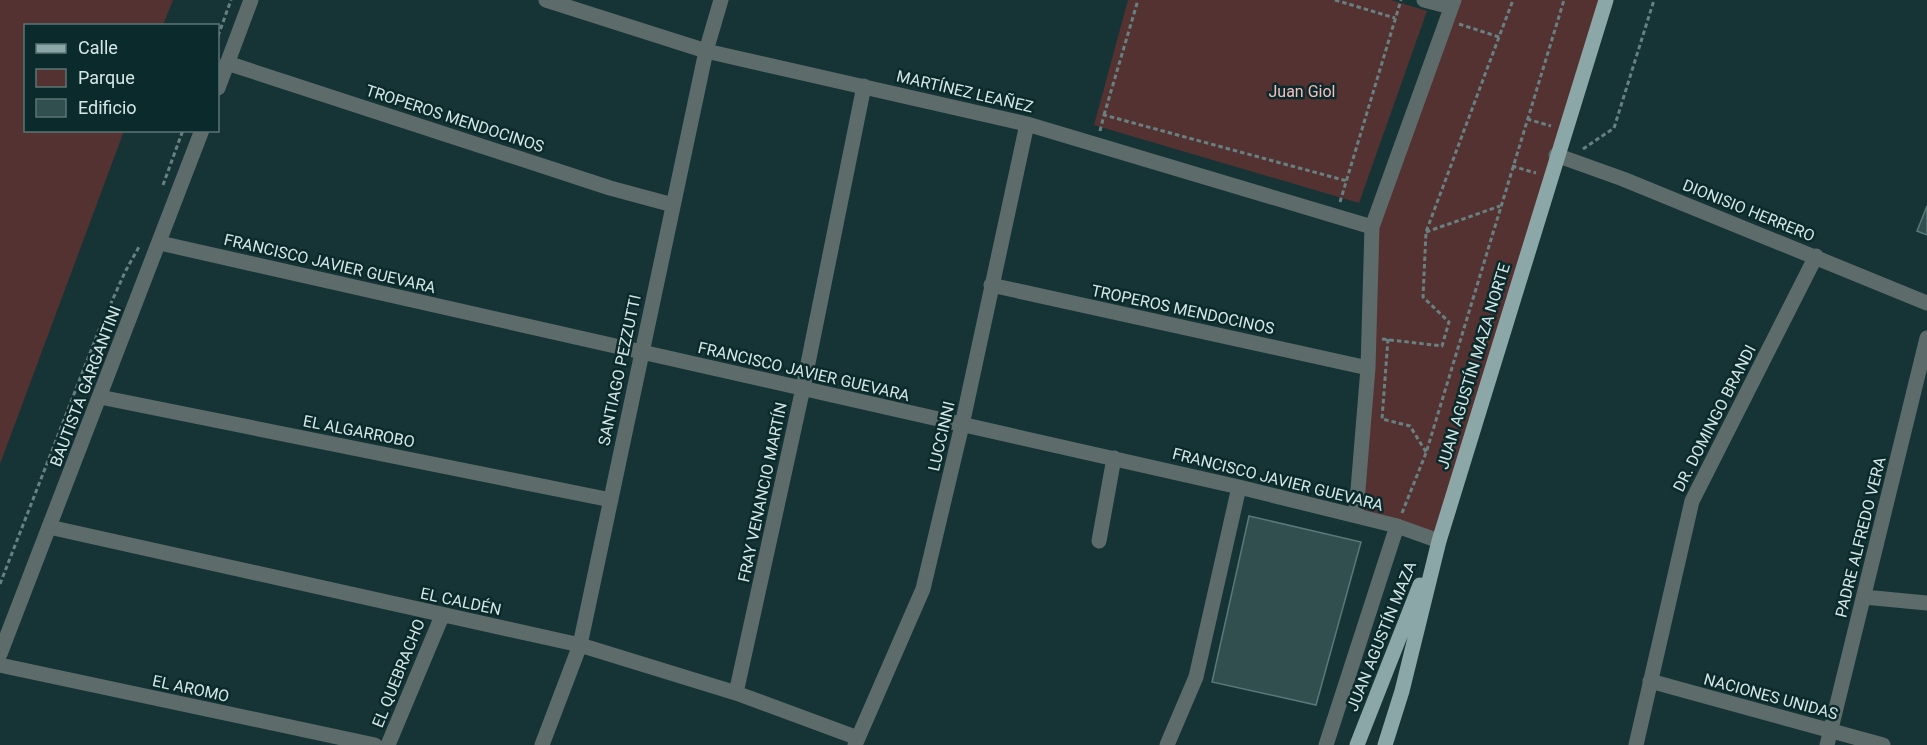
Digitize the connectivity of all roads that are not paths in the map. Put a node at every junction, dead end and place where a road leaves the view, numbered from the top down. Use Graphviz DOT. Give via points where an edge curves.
graph roads {
  1 [pos="251,0"];
  2 [pos="546,0"];
  3 [pos="721,0"];
  4 [pos="1424,0"];
  5 [pos="1606,0"];
  6 [pos="1450,9"];
  7 [pos="706,51"];
  8 [pos="227,63"];
  9 [pos="219,85"];
  10 [pos="864,86"];
  11 [pos="1027,124"];
  12 [pos="201,132"];
  13 [pos="1562,157"];
  14 [pos="673,205"];
  15 [pos="1372,227"];
  16 [pos="160,243"];
  17 [pos="1816,256"];
  18 [pos="991,285"];
  19 [pos="1927,303"];
  20 [pos="1927,338"];
  21 [pos="641,352"];
  22 [pos="1368,368"];
  23 [pos="803,388"];
  24 [pos="100,397"];
  25 [pos="962,425"];
  26 [pos="1114,458"];
  27 [pos="1239,487"];
  28 [pos="611,500"];
  29 [pos="1356,514"];
  30 [pos="1397,526"];
  31 [pos="49,527"];
  32 [pos="1099,541"];
  33 [pos="1438,541"];
  34 [pos="1864,597"];
  35 [pos="1927,603"];
  36 [pos="442,616"];
  37 [pos="579,645"];
  38 [pos="0,654"];
  39 [pos="0,665"];
  40 [pos="1650,681"];
  41 [pos="736,693"];
  42 [pos="1829,738"];
  43 [pos="856,742"];
  44 [pos="375,745"];
  45 [pos="388,745"];
  46 [pos="542,745"];
  47 [pos="1167,745"];
  48 [pos="1326,745"];
  49 [pos="1357,745"];
  50 [pos="1384,745"];
  51 [pos="1636,745"];
  52 [pos="1883,745"];
  1 -- 8 [label="street"];
  2 -- 7 [label="street, MARTÍNEZ LEAÑEZ"];
  3 -- 7 [label="street, SANTIAGO PEZZUTTI"];
  4 -- 6 [label="street"];
  5 -- 13 [label="main road, JUAN AGUSTÍN MAZA NORTE" via="1564,130"];
  6 -- 15 [label="street"];
  7 -- 10 [label="street, MARTÍNEZ LEAÑEZ"];
  7 -- 14 [label="street, SANTIAGO PEZZUTTI"];
  8 -- 9 [label="street"];
  8 -- 14 [label="street, TROPEROS MENDOCINOS"];
  10 -- 11 [label="street, MARTÍNEZ LEAÑEZ"];
  10 -- 23 [label="street, FRAY VENANCIO MARTÍN"];
  11 -- 15 [label="street, MARTÍNEZ LEAÑEZ"];
  11 -- 18 [label="street, LUCCINNI"];
  12 -- 16 [label="street, BAUTISTA GARGANTINI"];
  13 -- 17 [label="street, DIONISIO HERRERO"];
  13 -- 33 [label="main road, JUAN AGUSTÍN MAZA NORTE" via="1550,177"];
  14 -- 21 [label="street, SANTIAGO PEZZUTTI"];
  15 -- 22 [label="street"];
  16 -- 21 [label="street, FRANCISCO JAVIER GUEVARA"];
  16 -- 24 [label="street, BAUTISTA GARGANTINI"];
  17 -- 19 [label="street, DIONISIO HERRERO"];
  17 -- 40 [label="street, DR. DOMINGO BRANDI" via="1692,501"];
  18 -- 22 [label="street, TROPEROS MENDOCINOS"];
  18 -- 25 [label="street, LUCCINNI"];
  20 -- 34 [label="street, PADRE ALFREDO VERA"];
  21 -- 23 [label="street, FRANCISCO JAVIER GUEVARA"];
  21 -- 28 [label="street, SANTIAGO PEZZUTTI"];
  22 -- 29 [label="street"];
  23 -- 25 [label="street, FRANCISCO JAVIER GUEVARA"];
  23 -- 41 [label="street, FRAY VENANCIO MARTÍN"];
  24 -- 28 [label="street, EL ALGARROBO"];
  24 -- 31 [label="street, BAUTISTA GARGANTINI"];
  25 -- 26 [label="street, FRANCISCO JAVIER GUEVARA"];
  25 -- 43 [label="street, LUCCINNI" via="923,589"];
  26 -- 27 [label="street, FRANCISCO JAVIER GUEVARA"];
  26 -- 32 [label="street"];
  27 -- 29 [label="street, FRANCISCO JAVIER GUEVARA"];
  27 -- 47 [label="street" via="1197,676"];
  28 -- 37 [label="street, SANTIAGO PEZZUTTI"];
  29 -- 30 [label="street, FRANCISCO JAVIER GUEVARA"];
  30 -- 33 [label="street, FRANCISCO JAVIER GUEVARA"];
  30 -- 48 [label="street"];
  31 -- 36 [label="street, EL CALDÉN"];
  31 -- 38 [label="street, BAUTISTA GARGANTINI"];
  33 -- 49 [label="main road, JUAN AGUSTÍN MAZA"];
  33 -- 50 [label="main road, JUAN AGUSTÍN MAZA NORTE" via="1402,691"];
  34 -- 35 [label="street"];
  34 -- 42 [label="street, PADRE ALFREDO VERA"];
  36 -- 37 [label="street, EL CALDÉN"];
  36 -- 45 [label="street, EL QUEBRACHO"];
  37 -- 41 [label="street, EL CALDÉN"];
  37 -- 46 [label="street, SANTIAGO PEZZUTTI"];
  39 -- 44 [label="street, EL AROMO"];
  40 -- 42 [label="street, NACIONES UNIDAS"];
  40 -- 51 [label="street, DR. DOMINGO BRANDI"];
  41 -- 43 [label="street, EL CALDÉN"];
  42 -- 52 [label="street, NACIONES UNIDAS"];
}
